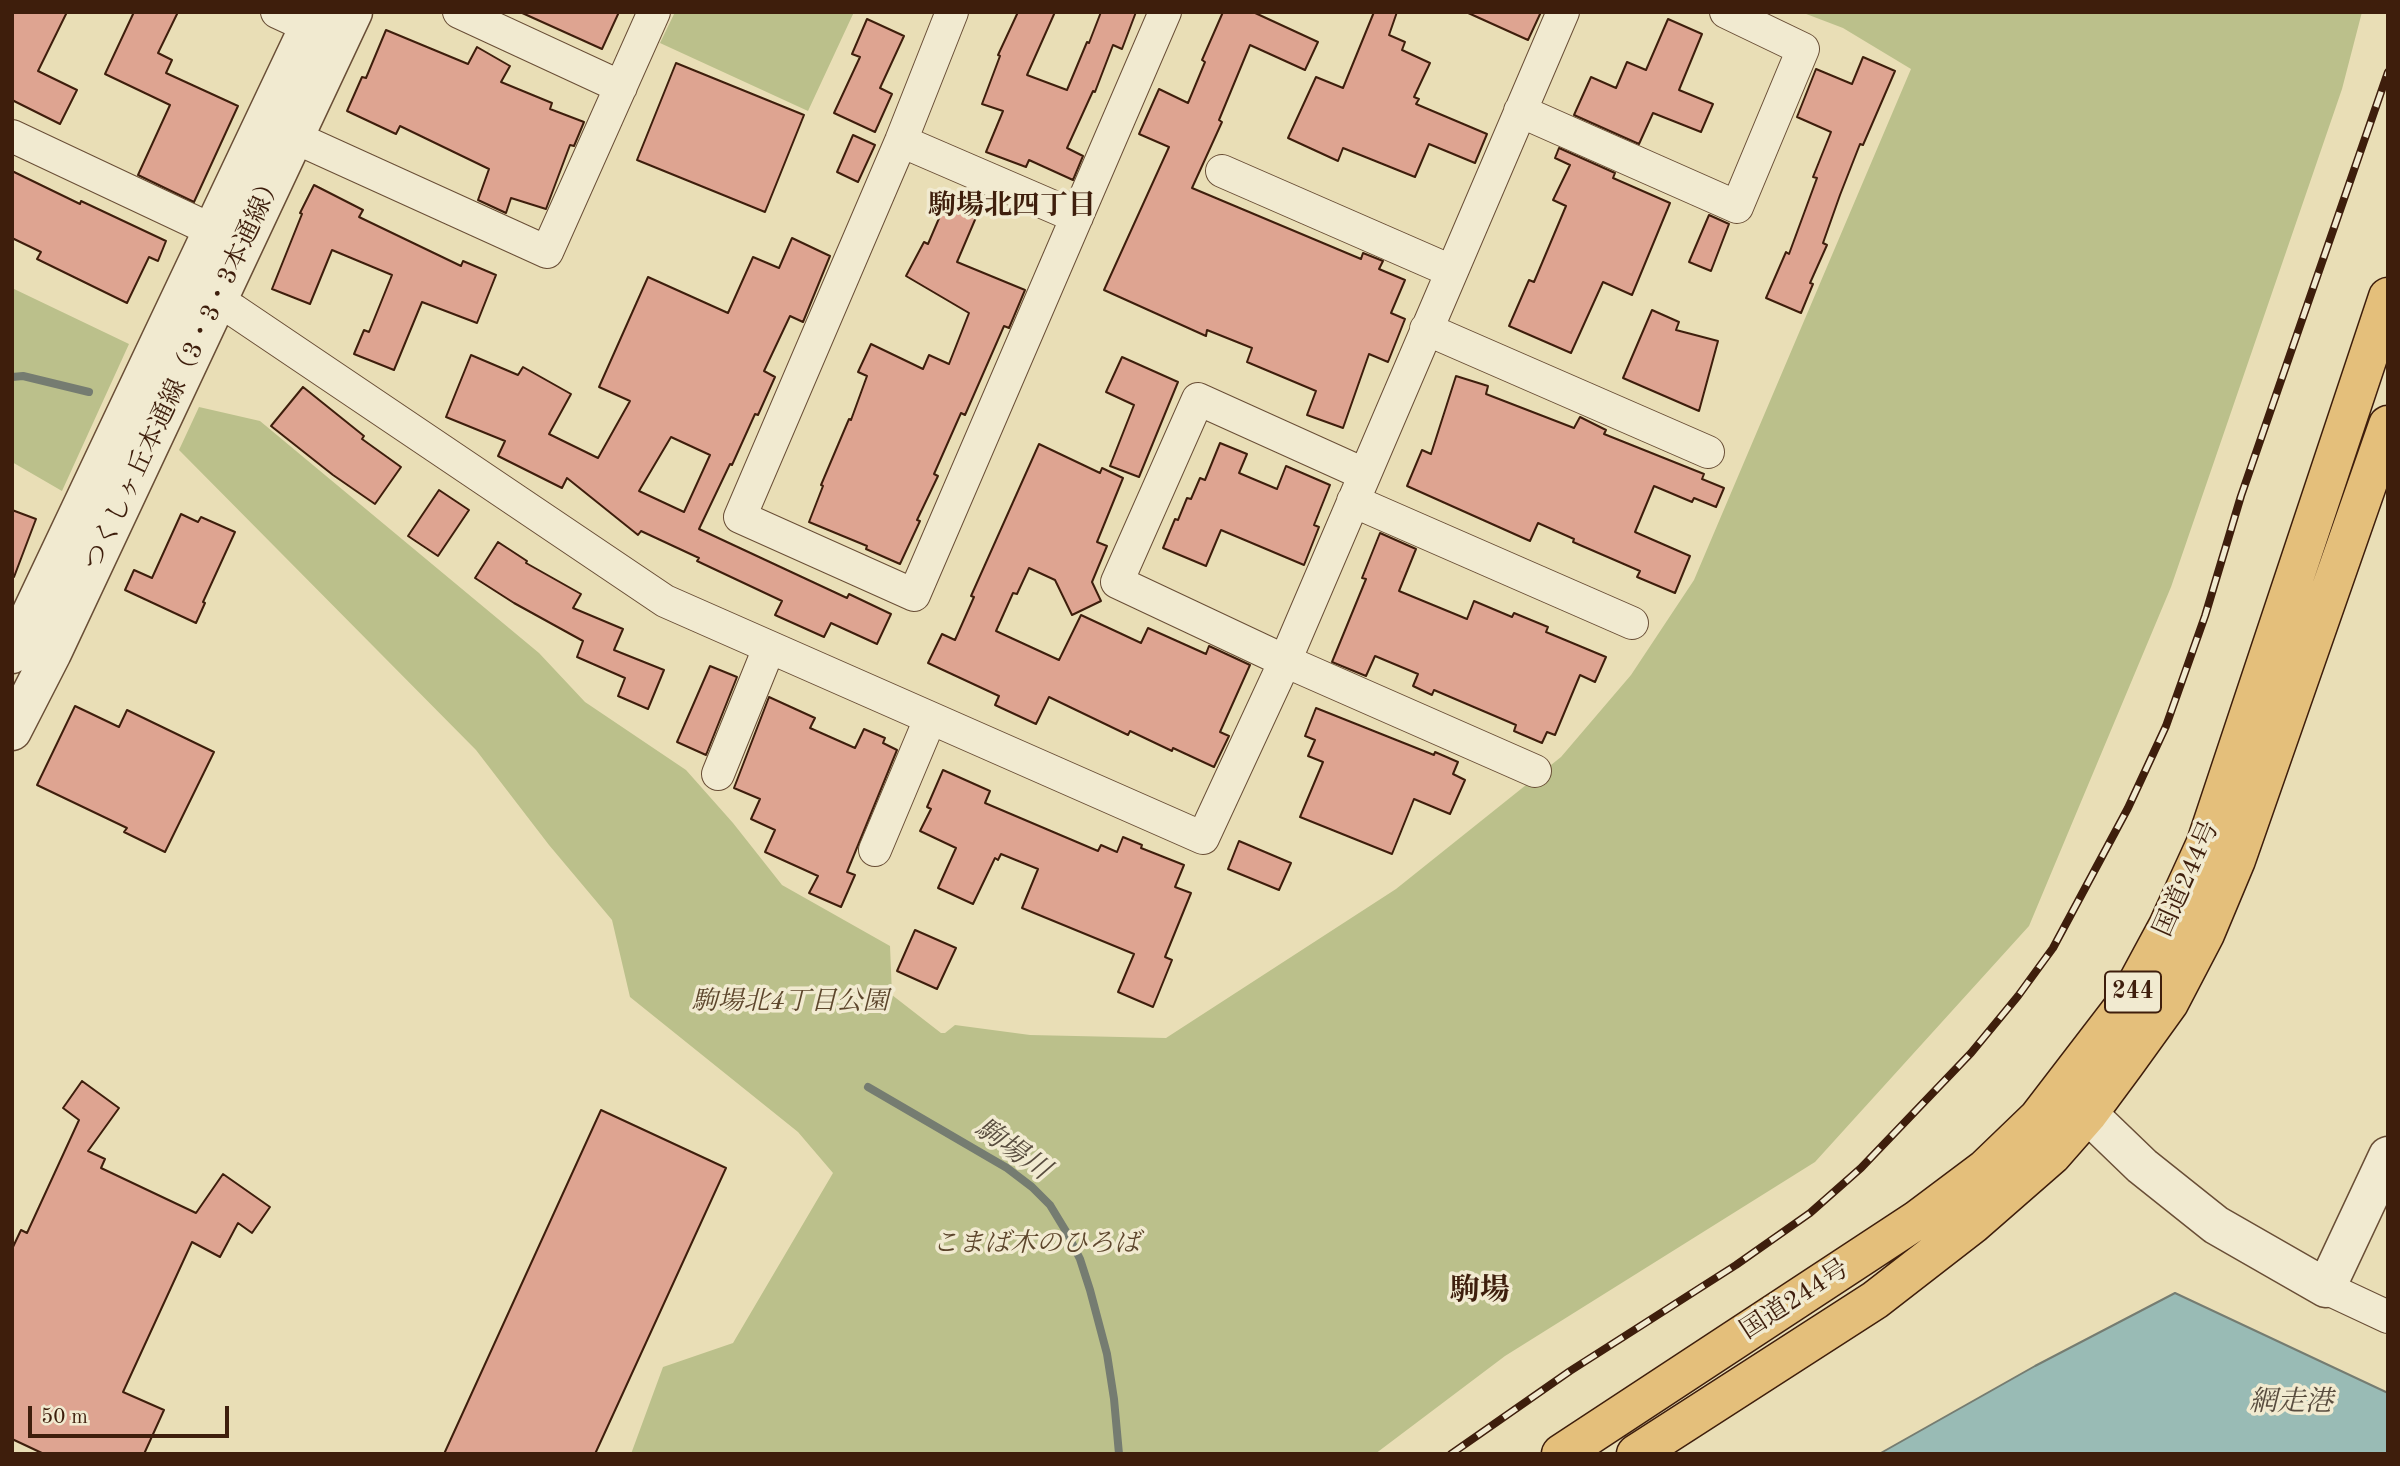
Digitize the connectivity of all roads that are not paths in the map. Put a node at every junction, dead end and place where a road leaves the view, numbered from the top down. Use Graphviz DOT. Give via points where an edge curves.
graph roads {
  1 [pos="459,12"];
  2 [pos="654,12"];
  3 [pos="1165,12"];
  4 [pos="1563,12"];
  5 [pos="1726,12"];
  6 [pos="945,14"];
  7 [pos="319,21"];
  8 [pos="621,87"];
  9 [pos="1520,111"];
  10 [pos="12,136"];
  11 [pos="296,138"];
  12 [pos="901,141"];
  13 [pos="1222,171"];
  14 [pos="1077,217"];
  15 [pos="228,238"];
  16 [pos="1451,271"];
  17 [pos="203,292"];
  18 [pos="2388,297"];
  19 [pos="1426,329"];
  20 [pos="2388,425"];
  21 [pos="1709,452"];
  22 [pos="1359,487"];
  23 [pos="1632,623"];
  24 [pos="24,645"];
  25 [pos="769,648"];
  26 [pos="1285,661"];
  27 [pos="930,719"];
  28 [pos="12,731"];
  29 [pos="1535,771"];
  30 [pos="718,774"];
  31 [pos="875,850"];
  32 [pos="2088,1114"];
  33 [pos="2388,1156"];
  34 [pos="2326,1288"];
  35 [pos="2388,1317"];
  36 [pos="1561,1454"];
  37 [pos="1636,1454"];
  1 -- 8 [label="street"];
  2 -- 8 [label="street"];
  3 -- 14 [label="street"];
  4 -- 9 [label="street"];
  5 -- 9 [label="street" via="1803,49 1737,207"];
  6 -- 12 [label="street"];
  7 -- 11 [label="street, つくしヶ丘本通線（3・3・3本通線）"];
  7 -- 15 [label="street, つくしヶ丘本通線（3・3・3本通線）"];
  8 -- 11 [label="street" via="547,252"];
  9 -- 16 [label="street"];
  10 -- 15 [label="street"];
  11 -- 15 [label="street, つくしヶ丘本通線（3・3・3本通線）"];
  12 -- 14 [label="street"];
  12 -- 14 [label="street" via="740,517 914,595"];
  13 -- 16 [label="street"];
  15 -- 17 [label="street, つくしヶ丘本通線（3・3・3本通線）"];
  16 -- 19 [label="street"];
  17 -- 24 [label="street, つくしヶ丘本通線（3・3・3本通線）"];
  17 -- 25 [label="street" via="665,601"];
  18 -- 36 [label="highway, 国道244号 / 244" via="2206,843 2127,1002 2038,1118 1984,1170 1917,1220"];
  19 -- 21 [label="street"];
  19 -- 22 [label="street"];
  20 -- 32 [label="highway, 国道244号 / 244" via="2236,860 2205,934 2169,1003"];
  22 -- 23 [label="street"];
  22 -- 26 [label="street"];
  22 -- 26 [label="street" via="1198,399 1116,582"];
  24 -- 28 [label="street, つくしヶ丘本通線（3・3・3本通線）"];
  25 -- 27 [label="street"];
  25 -- 30 [label="street"];
  26 -- 27 [label="street" via="1203,838"];
  26 -- 29 [label="street"];
  27 -- 31 [label="street"];
  32 -- 34 [label="street" via="2142,1166 2216,1225"];
  32 -- 37 [label="highway, 国道244号 / 244" via="2052,1155 2011,1191 1885,1292"];
  33 -- 34 [label="street"];
  34 -- 35 [label="street"];
}
